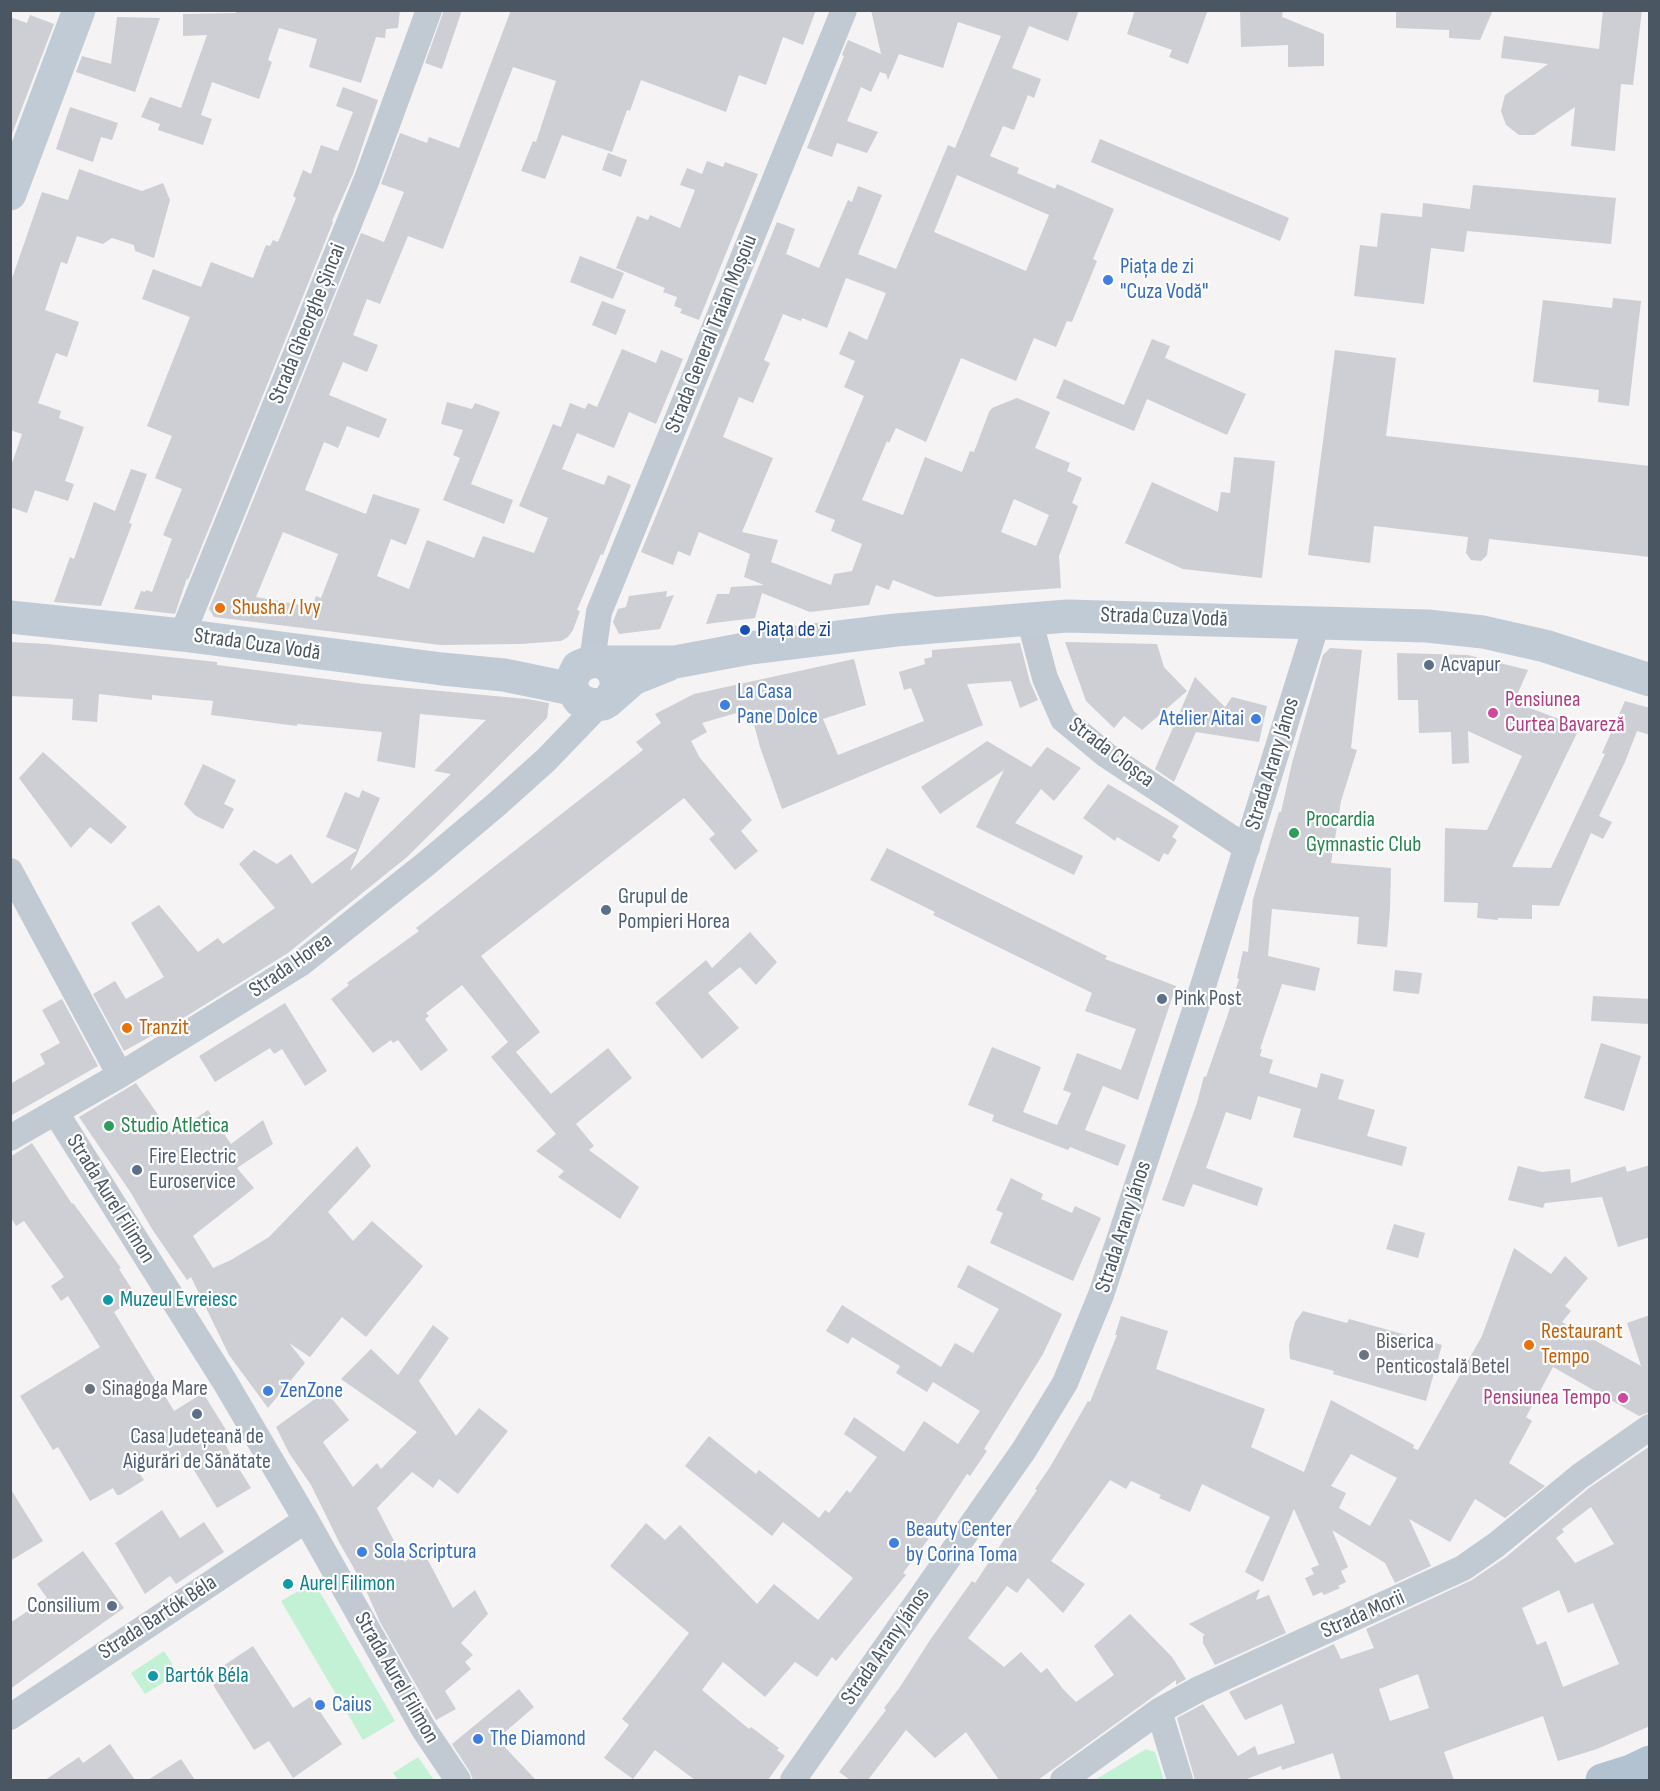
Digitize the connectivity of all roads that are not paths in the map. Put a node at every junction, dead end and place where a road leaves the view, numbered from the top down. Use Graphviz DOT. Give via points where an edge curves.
graph roads {
  1 [pos="79,10"];
  2 [pos="429,10"];
  3 [pos="843,10"];
  4 [pos="10,194"];
  5 [pos="10,617"];
  6 [pos="1029,618"];
  7 [pos="1317,623"];
  8 [pos="182,635"];
  9 [pos="1650,680"];
  10 [pos="591,682"];
  11 [pos="1247,848"];
  12 [pos="10,871"];
  13 [pos="120,1075"];
  14 [pos="56,1113"];
  15 [pos="10,1138"];
  16 [pos="1650,1427"];
  17 [pos="306,1520"];
  18 [pos="1159,1711"];
  19 [pos="10,1717"];
  20 [pos="1650,1762"];
  21 [pos="805,1777"];
  22 [pos="458,1780"];
  23 [pos="1063,1780"];
  24 [pos="1180,1780"];
  25 [pos="1602,1780"];
  1 -- 4 [label="main road"];
  2 -- 8 [label="street, Strada Gheorghe Șincai" via="367,179"];
  3 -- 10 [label="street, Strada General Traian Moșoiu" via="599,612"];
  5 -- 8 [label="main road, Strada Cuza Vodă"];
  6 -- 7 [label="main road, Strada Cuza Vodă" via="1067,615"];
  6 -- 10 [label="main road, Strada Cuza Vodă" via="750,648"];
  6 -- 11 [label="street, Strada Cloșca" via="1045,678 1063,719 1106,755"];
  7 -- 9 [label="main road, Strada Cuza Vodă" via="1483,632 1545,646"];
  7 -- 11 [label="street, Strada Arany János"];
  8 -- 10 [label="main road, Strada Cuza Vodă" via="442,669"];
  10 -- 13 [label="street, Strada Horea" via="546,760 427,863 300,964"];
  11 -- 21 [label="street, Strada Arany János" via="1101,1295 1065,1383"];
  12 -- 13 [label="street"];
  13 -- 14 [label="street, Strada Horea"];
  14 -- 15 [label="street, Strada Horea"];
  14 -- 17 [label="street, Strada Aurel Filimon" via="225,1382"];
  16 -- 18 [label="street, Strada Morii" via="1580,1476 1463,1568"];
  17 -- 19 [label="street, Strada Bartók Béla"];
  17 -- 22 [label="street, Strada Aurel Filimon" via="423,1728"];
  18 -- 23 [label="street, Strada Morii"];
  18 -- 24 [label="street"];
  20 -- 25 [label="main road"];
}
